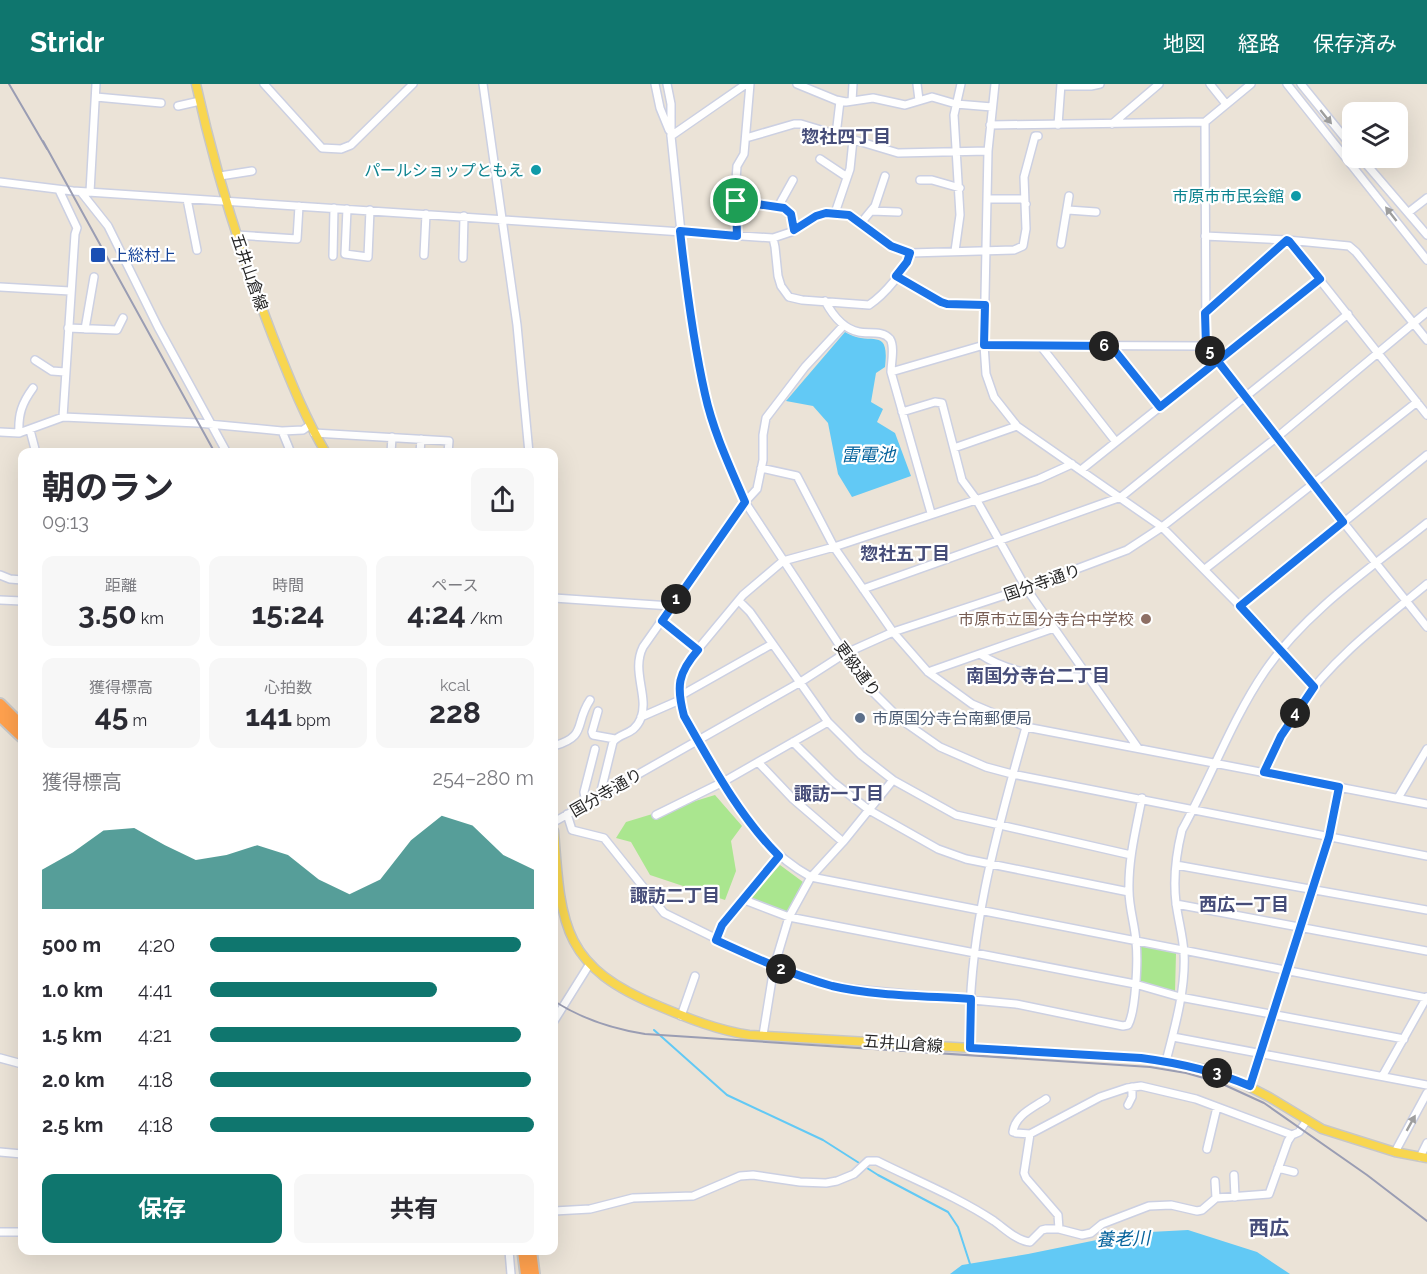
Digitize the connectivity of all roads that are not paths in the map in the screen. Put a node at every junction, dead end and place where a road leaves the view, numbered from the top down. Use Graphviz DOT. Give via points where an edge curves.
graph roads {
  1 [pos="96,84"];
  2 [pos="196,84"];
  3 [pos="264,84"];
  4 [pos="413,84"];
  5 [pos="483,84"];
  6 [pos="655,84"];
  7 [pos="667,84"];
  8 [pos="748,84"];
  9 [pos="797,84"];
  10 [pos="853,84"];
  11 [pos="917,84"];
  12 [pos="961,84"];
  13 [pos="995,84"];
  14 [pos="1100,84"];
  15 [pos="1159,84"];
  16 [pos="1210,84"];
  17 [pos="1251,84"];
  18 [pos="1287,84"];
  19 [pos="1301,84"];
  20 [pos="1061,85"];
  21 [pos="1084,85"];
  22 [pos="96,98"];
  23 [pos="919,100"];
  24 [pos="200,101"];
  25 [pos="840,101"];
  26 [pos="852,101"];
  27 [pos="161,103"];
  28 [pos="956,104"];
  29 [pos="1226,104"];
  30 [pos="178,106"];
  31 [pos="992,107"];
  32 [pos="1205,122"];
  33 [pos="1112,124"];
  34 [pos="990,125"];
  35 [pos="1058,125"];
  36 [pos="1342,134"];
  37 [pos="671,135"];
  38 [pos="836,135"];
  39 [pos="1038,136"];
  40 [pos="746,138"];
  41 [pos="854,140"];
  42 [pos="988,152"];
  43 [pos="956,153"];
  44 [pos="820,159"];
  45 [pos="1370,168"];
  46 [pos="252,171"];
  47 [pos="220,176"];
  48 [pos="885,176"];
  49 [pos="847,177"];
  50 [pos="793,180"];
  51 [pos="920,180"];
  52 [pos="0,182"];
  53 [pos="960,189"];
  54 [pos="59,190"];
  55 [pos="81,192"];
  56 [pos="90,192"];
  57 [pos="1069,196"];
  58 [pos="1427,198"];
  59 [pos="187,199"];
  60 [pos="987,199"];
  61 [pos="736,201"];
  62 [pos="228,202"];
  63 [pos="1026,204"];
  64 [pos="299,206"];
  65 [pos="778,207"];
  66 [pos="334,208"];
  67 [pos="347,209"];
  68 [pos="370,210"];
  69 [pos="1068,210"];
  70 [pos="872,211"];
  71 [pos="898,212"];
  72 [pos="1096,212"];
  73 [pos="1408,212"];
  74 [pos="835,213"];
  75 [pos="426,214"];
  76 [pos="464,216"];
  77 [pos="501,219"];
  78 [pos="861,223"];
  79 [pos="794,230"];
  80 [pos="680,231"];
  81 [pos="237,235"];
  82 [pos="1427,235"];
  83 [pos="737,236"];
  84 [pos="1205,236"];
  85 [pos="772,238"];
  86 [pos="1288,240"];
  87 [pos="1061,244"];
  88 [pos="197,250"];
  89 [pos="955,250"];
  90 [pos="986,250"];
  91 [pos="910,253"];
  92 [pos="424,255"];
  93 [pos="333,256"];
  94 [pos="463,258"];
  95 [pos="1427,260"];
  96 [pos="896,276"];
  97 [pos="94,277"];
  98 [pos="1320,279"];
  99 [pos="0,287"];
  100 [pos="70,291"];
  101 [pos="825,301"];
  102 [pos="985,305"];
  103 [pos="1427,312"];
  104 [pos="1205,313"];
  105 [pos="1348,314"];
  106 [pos="123,318"];
  107 [pos="1413,323"];
  108 [pos="844,325"];
  109 [pos="68,328"];
  110 [pos="85,328"];
  111 [pos="1427,340"];
  112 [pos="984,345"];
  113 [pos="1041,345"];
  114 [pos="1111,346"];
  115 [pos="1206,346"];
  116 [pos="1379,352"];
  117 [pos="35,360"];
  118 [pos="1217,361"];
  119 [pos="65,372"];
  120 [pos="891,372"];
  121 [pos="33,388"];
  122 [pos="1244,397"];
  123 [pos="1416,402"];
  124 [pos="1160,407"];
  125 [pos="902,411"];
  126 [pos="1427,415"];
  127 [pos="63,417"];
  128 [pos="211,424"];
  129 [pos="1017,426"];
  130 [pos="312,429"];
  131 [pos="30,430"];
  132 [pos="282,431"];
  133 [pos="0,432"];
  134 [pos="20,433"];
  135 [pos="392,437"];
  136 [pos="1276,438"];
  137 [pos="421,439"];
  138 [pos="1116,442"];
  139 [pos="35,448"];
  140 [pos="224,448"];
  141 [pos="289,448"];
  142 [pos="323,448"];
  143 [pos="391,448"];
  144 [pos="420,448"];
  145 [pos="448,448"];
  146 [pos="529,448"];
  147 [pos="954,448"];
  148 [pos="1427,455"];
  149 [pos="1072,464"];
  150 [pos="761,468"];
  151 [pos="1081,470"];
  152 [pos="1312,484"];
  153 [pos="1121,497"];
  154 [pos="976,499"];
  155 [pos="745,502"];
  156 [pos="931,513"];
  157 [pos="1343,522"];
  158 [pos="1427,523"];
  159 [pos="1162,527"];
  160 [pos="999,541"];
  161 [pos="834,547"];
  162 [pos="783,561"];
  163 [pos="1376,563"];
  164 [pos="1205,569"];
  165 [pos="0,575"];
  166 [pos="18,580"];
  167 [pos="1427,584"];
  168 [pos="1026,588"];
  169 [pos="863,589"];
  170 [pos="558,598"];
  171 [pos="0,600"];
  172 [pos="18,601"];
  173 [pos="739,601"];
  174 [pos="1406,601"];
  175 [pos="671,606"];
  176 [pos="1240,606"];
  177 [pos="662,621"];
  178 [pos="1427,627"];
  179 [pos="1054,628"];
  180 [pos="893,632"];
  181 [pos="772,644"];
  182 [pos="698,650"];
  183 [pos="1280,650"];
  184 [pos="844,654"];
  185 [pos="980,654"];
  186 [pos="928,672"];
  187 [pos="1089,678"];
  188 [pos="799,684"];
  189 [pos="1314,687"];
  190 [pos="680,698"];
  191 [pos="590,700"];
  192 [pos="0,704"];
  193 [pos="597,711"];
  194 [pos="0,716"];
  195 [pos="641,717"];
  196 [pos="18,722"];
  197 [pos="828,722"];
  198 [pos="1026,727"];
  199 [pos="18,733"];
  200 [pos="615,739"];
  201 [pos="698,740"];
  202 [pos="793,742"];
  203 [pos="558,744"];
  204 [pos="1138,748"];
  205 [pos="595,749"];
  206 [pos="1427,749"];
  207 [pos="758,762"];
  208 [pos="1216,763"];
  209 [pos="1264,772"];
  210 [pos="1012,774"];
  211 [pos="893,780"];
  212 [pos="723,782"];
  213 [pos="1339,787"];
  214 [pos="600,795"];
  215 [pos="1142,798"];
  216 [pos="1398,798"];
  217 [pos="586,803"];
  218 [pos="1427,804"];
  219 [pos="1194,809"];
  220 [pos="869,810"];
  221 [pos="567,814"];
  222 [pos="656,815"];
  223 [pos="558,820"];
  224 [pos="1000,825"];
  225 [pos="1329,837"];
  226 [pos="843,842"];
  227 [pos="1131,855"];
  228 [pos="779,856"];
  229 [pos="1427,856"];
  230 [pos="991,864"];
  231 [pos="1176,865"];
  232 [pos="811,877"];
  233 [pos="558,887"];
  234 [pos="1312,890"];
  235 [pos="1129,892"];
  236 [pos="742,899"];
  237 [pos="1176,904"];
  238 [pos="980,910"];
  239 [pos="1427,910"];
  240 [pos="789,917"];
  241 [pos="1301,927"];
  242 [pos="716,940"];
  243 [pos="1137,942"];
  244 [pos="1184,951"];
  245 [pos="1427,951"];
  246 [pos="975,954"];
  247 [pos="590,965"];
  248 [pos="774,967"];
  249 [pos="1288,971"];
  250 [pos="695,976"];
  251 [pos="1135,984"];
  252 [pos="1180,997"];
  253 [pos="1427,998"];
  254 [pos="971,999"];
  255 [pos="1273,1014"];
  256 [pos="558,1015"];
  257 [pos="681,1016"];
  258 [pos="763,1035"];
  259 [pos="1173,1037"];
  260 [pos="1404,1039"];
  261 [pos="970,1048"];
  262 [pos="1260,1053"];
  263 [pos="0,1058"];
  264 [pos="1166,1061"];
  265 [pos="18,1063"];
  266 [pos="1383,1075"];
  267 [pos="1427,1085"];
  268 [pos="1250,1086"];
  269 [pos="1132,1087"];
  270 [pos="1427,1093"];
  271 [pos="1046,1099"];
  272 [pos="1128,1105"];
  273 [pos="1217,1107"];
  274 [pos="1307,1120"];
  275 [pos="1030,1134"];
  276 [pos="1292,1135"];
  277 [pos="1427,1143"];
  278 [pos="1207,1149"];
  279 [pos="0,1152"];
  280 [pos="1395,1152"];
  281 [pos="18,1154"];
  282 [pos="1423,1157"];
  283 [pos="1278,1168"];
  284 [pos="1294,1172"];
  285 [pos="1234,1175"];
  286 [pos="1215,1181"];
  287 [pos="1235,1197"];
  288 [pos="1216,1198"];
  289 [pos="558,1211"];
  290 [pos="1059,1228"];
  291 [pos="0,1232"];
  292 [pos="18,1232"];
  293 [pos="509,1255"];
  294 [pos="524,1255"];
  295 [pos="532,1255"];
  296 [pos="511,1274"];
  297 [pos="526,1274"];
  298 [pos="534,1274"];
  1 -- 22 [label="street"];
  2 -- 24 [label="main road, 五井山倉線"];
  3 -- 4 [label="street" via="322,148 341,150 351,145"];
  5 -- 77 [label="street"];
  6 -- 37 [label="street, 更級通り"];
  7 -- 37 [label="street, 更級通り"];
  8 -- 37 [label="street"];
  8 -- 40 [label="street"];
  9 -- 25 [label="street"];
  10 -- 26 [label="street"];
  11 -- 23 [label="street"];
  12 -- 28 [label="street"];
  13 -- 31 [label="street"];
  14 -- 21 [label="street"];
  15 -- 33 [label="street"];
  16 -- 29 [label="street"];
  17 -- 29 [label="street"];
  95 -- 18 [label="street, one-way"];
  19 -- 36 [label="street, one-way"];
  20 -- 21 [label="street"];
  20 -- 35 [label="street"];
  22 -- 27 [label="street"];
  22 -- 56 [label="street"];
  23 -- 26 [label="street" via="905,105 873,98"];
  23 -- 28 [label="street" via="932,97"];
  24 -- 30 [label="street"];
  24 -- 47 [label="main road, 五井山倉線"];
  25 -- 26 [label="street"];
  25 -- 38 [label="street"];
  28 -- 31 [label="street"];
  28 -- 43 [label="street"];
  29 -- 32 [label="street"];
  31 -- 34 [label="street"];
  32 -- 33 [label="street"];
  32 -- 84 [label="street"];
  33 -- 35 [label="street"];
  34 -- 35 [label="street"];
  34 -- 42 [label="street"];
  37 -- 80 [label="street, 更級通り"];
  38 -- 40 [label="street" via="794,124"];
  38 -- 41 [label="street"];
  39 -- 63 [label="street" via="1024,177"];
  40 -- 61 [label="street" via="737,166"];
  41 -- 43 [label="street" via="898,153"];
  41 -- 49 [label="street"];
  42 -- 43 [label="street"];
  42 -- 60 [label="street"];
  43 -- 53 [label="street"];
  44 -- 49 [label="street"];
  45 -- 73 [label="street"];
  46 -- 47 [label="street"];
  47 -- 62 [label="main road, 五井山倉線"];
  48 -- 70 [label="street"];
  49 -- 74 [label="street"];
  50 -- 65 [label="street"];
  51 -- 53 [label="street"];
  52 -- 54 [label="street"];
  53 -- 89 [label="street"];
  54 -- 55 [label="street"];
  54 -- 100 [label="street" via="77,228"];
  55 -- 56 [label="street"];
  55 -- 128 [label="street" via="108,226"];
  56 -- 59 [label="street"];
  57 -- 69 [label="street"];
  58 -- 73 [label="street"];
  59 -- 62 [label="street"];
  59 -- 88 [label="street"];
  60 -- 63 [label="street" via="1023,199"];
  60 -- 90 [label="street"];
  61 -- 65 [label="street"];
  61 -- 83 [label="street"];
  62 -- 64 [label="street"];
  62 -- 81 [label="main road, 五井山倉線"];
  63 -- 90 [label="street" via="1023,246 1014,250"];
  64 -- 66 [label="street"];
  64 -- 81 [label="street" via="297,239"];
  65 -- 79 [label="street" via="791,214"];
  66 -- 67 [label="street"];
  66 -- 93 [label="street"];
  67 -- 68 [label="street"];
  67 -- 68 [label="street" via="345,254 368,257"];
  68 -- 75 [label="street"];
  69 -- 72 [label="street"];
  69 -- 87 [label="street"];
  70 -- 71 [label="street"];
  70 -- 78 [label="street"];
  73 -- 82 [label="street"];
  74 -- 78 [label="street" via="849,215"];
  74 -- 79 [label="street" via="816,216"];
  75 -- 76 [label="street"];
  75 -- 92 [label="street"];
  76 -- 77 [label="street"];
  76 -- 94 [label="street"];
  77 -- 80 [label="street"];
  77 -- 146 [label="street" via="517,325"];
  78 -- 91 [label="street" via="891,246"];
  79 -- 85 [label="street"];
  80 -- 83 [label="street"];
  80 -- 155 [label="street, 更級通り" via="705,396"];
  81 -- 130 [label="main road, 五井山倉線" via="251,282"];
  83 -- 85 [label="street"];
  84 -- 86 [label="street"];
  84 -- 104 [label="street"];
  85 -- 101 [label="street" via="778,276 786,293 793,298"];
  86 -- 98 [label="street"];
  86 -- 104 [label="street"];
  86 -- 107 [label="street" via="1349,246"];
  89 -- 90 [label="street"];
  89 -- 91 [label="street"];
  90 -- 102 [label="street"];
  91 -- 96 [label="street"];
  96 -- 101 [label="street" via="869,305"];
  96 -- 102 [label="street" via="947,304"];
  97 -- 110 [label="street"];
  98 -- 105 [label="street"];
  98 -- 118 [label="street"];
  99 -- 100 [label="street"];
  100 -- 109 [label="street"];
  101 -- 108 [label="street"];
  102 -- 112 [label="street"];
  103 -- 107 [label="street, 国分寺通り"];
  104 -- 115 [label="street"];
  105 -- 116 [label="street"];
  105 -- 122 [label="street"];
  106 -- 110 [label="street" via="117,330"];
  107 -- 111 [label="street"];
  107 -- 116 [label="street, 国分寺通り"];
  108 -- 120 [label="street" via="856,332 881,333 889,338"];
  108 -- 150 [label="street" via="766,418"];
  109 -- 110 [label="street"];
  109 -- 119 [label="street"];
  112 -- 113 [label="street"];
  112 -- 120 [label="street"];
  112 -- 129 [label="street" via="986,374 994,397"];
  113 -- 114 [label="street"];
  113 -- 138 [label="street"];
  114 -- 115 [label="street"];
  114 -- 124 [label="street"];
  115 -- 118 [label="street"];
  116 -- 123 [label="street"];
  116 -- 136 [label="street, 国分寺通り"];
  117 -- 119 [label="street" via="52,371"];
  118 -- 122 [label="street"];
  118 -- 124 [label="street"];
  119 -- 127 [label="street"];
  120 -- 125 [label="street"];
  121 -- 134 [label="street" via="22,403"];
  122 -- 136 [label="street"];
  122 -- 153 [label="street"];
  123 -- 126 [label="street"];
  123 -- 152 [label="street"];
  124 -- 138 [label="street"];
  125 -- 147 [label="street" via="942,403"];
  125 -- 156 [label="street"];
  127 -- 128 [label="street"];
  127 -- 131 [label="street"];
  128 -- 132 [label="street"];
  128 -- 140 [label="street"];
  129 -- 147 [label="street"];
  129 -- 149 [label="street"];
  130 -- 132 [label="street"];
  130 -- 135 [label="street"];
  130 -- 142 [label="main road, 五井山倉線"];
  131 -- 134 [label="street"];
  131 -- 139 [label="street"];
  132 -- 141 [label="street"];
  133 -- 134 [label="street"];
  135 -- 137 [label="street"];
  135 -- 143 [label="street"];
  136 -- 152 [label="street"];
  136 -- 159 [label="street, 国分寺通り"];
  137 -- 144 [label="street"];
  137 -- 145 [label="street" via="448,441"];
  138 -- 151 [label="street"];
  147 -- 154 [label="street" via="962,480"];
  148 -- 157 [label="street"];
  149 -- 151 [label="street"];
  149 -- 154 [label="street"];
  150 -- 155 [label="street" via="757,489"];
  150 -- 161 [label="street" via="797,476"];
  151 -- 153 [label="street"];
  152 -- 157 [label="street"];
  152 -- 164 [label="street"];
  153 -- 159 [label="street"];
  153 -- 160 [label="street"];
  154 -- 156 [label="street"];
  154 -- 160 [label="street"];
  155 -- 162 [label="street, 更級通り"];
  155 -- 175 [label="street"];
  156 -- 161 [label="street"];
  157 -- 163 [label="street"];
  157 -- 176 [label="street"];
  158 -- 163 [label="street"];
  159 -- 164 [label="street"];
  159 -- 168 [label="street, 国分寺通り" via="1128,550"];
  160 -- 168 [label="street"];
  160 -- 169 [label="street"];
  161 -- 162 [label="street"];
  161 -- 169 [label="street"];
  162 -- 173 [label="street"];
  162 -- 184 [label="street, 更級通り"];
  163 -- 174 [label="street"];
  163 -- 183 [label="street" via="1326,603"];
  164 -- 176 [label="street"];
  165 -- 166 [label="street"];
  167 -- 174 [label="street"];
  168 -- 179 [label="street"];
  168 -- 180 [label="street, 国分寺通り"];
  169 -- 180 [label="street"];
  170 -- 175 [label="street"];
  171 -- 172 [label="street"];
  173 -- 181 [label="street"];
  173 -- 182 [label="street"];
  174 -- 178 [label="street"];
  174 -- 189 [label="street" via="1361,638"];
  175 -- 177 [label="street"];
  176 -- 183 [label="street"];
  177 -- 182 [label="street"];
  177 -- 195 [label="street" via="638,658"];
  179 -- 185 [label="street"];
  179 -- 187 [label="street"];
  180 -- 184 [label="street, 国分寺通り"];
  180 -- 186 [label="street"];
  181 -- 188 [label="street"];
  181 -- 190 [label="street"];
  182 -- 190 [label="street" via="682,672"];
  183 -- 189 [label="street"];
  183 -- 208 [label="street" via="1243,706"];
  184 -- 188 [label="street, 国分寺通り"];
  184 -- 210 [label="street, 更級通り" via="865,684 900,719 940,747"];
  185 -- 186 [label="street"];
  185 -- 187 [label="street" via="1017,672"];
  186 -- 198 [label="street" via="972,704"];
  187 -- 204 [label="street"];
  188 -- 197 [label="street"];
  188 -- 201 [label="street, 国分寺通り"];
  189 -- 209 [label="street" via="1281,736"];
  190 -- 195 [label="street"];
  190 -- 201 [label="street" via="684,716"];
  191 -- 203 [label="street" via="578,733"];
  192 -- 196 [label="highway"];
  193 -- 200 [label="street" via="593,735"];
  194 -- 199 [label="highway"];
  195 -- 200 [label="street" via="628,735"];
  197 -- 202 [label="street"];
  197 -- 211 [label="street"];
  198 -- 204 [label="street"];
  198 -- 210 [label="street"];
  200 -- 214 [label="street"];
  201 -- 212 [label="street"];
  201 -- 214 [label="street, 国分寺通り"];
  202 -- 207 [label="street"];
  202 -- 220 [label="street" via="833,782"];
  204 -- 208 [label="street"];
  205 -- 217 [label="street" via="584,792"];
  206 -- 216 [label="street"];
  207 -- 212 [label="street"];
  207 -- 226 [label="street" via="793,800"];
  208 -- 209 [label="street"];
  208 -- 219 [label="street"];
  209 -- 213 [label="street"];
  210 -- 215 [label="street, 更級通り"];
  210 -- 224 [label="street"];
  211 -- 220 [label="street"];
  211 -- 224 [label="street" via="956,815"];
  212 -- 222 [label="street"];
  212 -- 228 [label="street" via="754,830"];
  213 -- 216 [label="street"];
  213 -- 225 [label="street"];
  214 -- 217 [label="street, 国分寺通り"];
  215 -- 219 [label="street, 更級通り"];
  215 -- 227 [label="street"];
  216 -- 218 [label="street"];
  217 -- 221 [label="street, 国分寺通り"];
  219 -- 225 [label="street, 更級通り"];
  219 -- 231 [label="street" via="1182,830"];
  220 -- 226 [label="street"];
  220 -- 230 [label="street" via="938,849"];
  221 -- 223 [label="street, 国分寺通り"];
  221 -- 242 [label="street" via="572,830 604,838 664,913"];
  224 -- 227 [label="street"];
  224 -- 230 [label="street"];
  225 -- 229 [label="street, 更級通り"];
  225 -- 234 [label="street"];
  226 -- 232 [label="street"];
  227 -- 235 [label="street"];
  228 -- 232 [label="street"];
  228 -- 236 [label="street"];
  230 -- 235 [label="street"];
  230 -- 238 [label="street"];
  231 -- 234 [label="street"];
  231 -- 237 [label="street"];
  232 -- 238 [label="street"];
  232 -- 240 [label="street"];
  233 -- 247 [label="main road, 五井山倉線" via="572,940"];
  234 -- 239 [label="street"];
  234 -- 241 [label="street"];
  235 -- 243 [label="street"];
  236 -- 240 [label="street"];
  236 -- 242 [label="street"];
  237 -- 241 [label="street"];
  237 -- 244 [label="street"];
  238 -- 243 [label="street"];
  238 -- 246 [label="street"];
  240 -- 246 [label="street"];
  240 -- 248 [label="street"];
  241 -- 245 [label="street"];
  241 -- 249 [label="street"];
  242 -- 248 [label="street"];
  243 -- 244 [label="street"];
  243 -- 251 [label="street"];
  244 -- 249 [label="street"];
  244 -- 252 [label="street"];
  246 -- 251 [label="street"];
  246 -- 254 [label="street"];
  247 -- 256 [label="street"];
  247 -- 257 [label="main road, 五井山倉線" via="627,993"];
  248 -- 254 [label="street" via="843,987"];
  248 -- 258 [label="street"];
  249 -- 253 [label="street"];
  249 -- 255 [label="street"];
  250 -- 257 [label="street"];
  251 -- 252 [label="street"];
  251 -- 254 [label="street" via="1132,1015 1123,1026"];
  252 -- 255 [label="street"];
  252 -- 259 [label="street"];
  253 -- 260 [label="street"];
  254 -- 261 [label="street"];
  255 -- 260 [label="street"];
  255 -- 262 [label="street"];
  257 -- 258 [label="main road, 五井山倉線" via="726,1032"];
  258 -- 261 [label="main road, 五井山倉線"];
  259 -- 262 [label="street"];
  259 -- 264 [label="street"];
  260 -- 266 [label="street"];
  261 -- 264 [label="main road, 五井山倉線"];
  262 -- 266 [label="street"];
  262 -- 268 [label="street"];
  263 -- 265 [label="street"];
  264 -- 268 [label="main road, 五井山倉線" via="1204,1069"];
  266 -- 267 [label="street"];
  268 -- 274 [label="main road, 五井山倉線"];
  269 -- 272 [label="street"];
  269 -- 273 [label="street" via="1156,1089"];
  269 -- 275 [label="street" via="1100,1097"];
  280 -- 270 [label="street, one-way"];
  271 -- 275 [label="street" via="1014,1123 1015,1132"];
  273 -- 276 [label="street"];
  273 -- 278 [label="street"];
  274 -- 276 [label="street"];
  274 -- 280 [label="main road, 五井山倉線" via="1322,1129"];
  275 -- 290 [label="street" via="1024,1173 1058,1215"];
  276 -- 283 [label="street"];
  277 -- 282 [label="street"];
  279 -- 281 [label="street"];
  280 -- 282 [label="main road, 五井山倉線"];
  283 -- 284 [label="street"];
  283 -- 287 [label="street" via="1269,1194"];
  285 -- 287 [label="street"];
  286 -- 288 [label="street"];
  287 -- 288 [label="street"];
  288 -- 290 [label="street" via="1197,1211 1171,1205 1149,1206 1082,1235"];
  289 -- 290 [label="street" via="590,1209 633,1198 693,1196 740,1176 826,1183 854,1174 871,1160 958,1201 1026,1242 1042,1230"];
  291 -- 292 [label="street"];
  293 -- 296 [label="street"];
  294 -- 297 [label="highway"];
  295 -- 298 [label="highway"];
}
